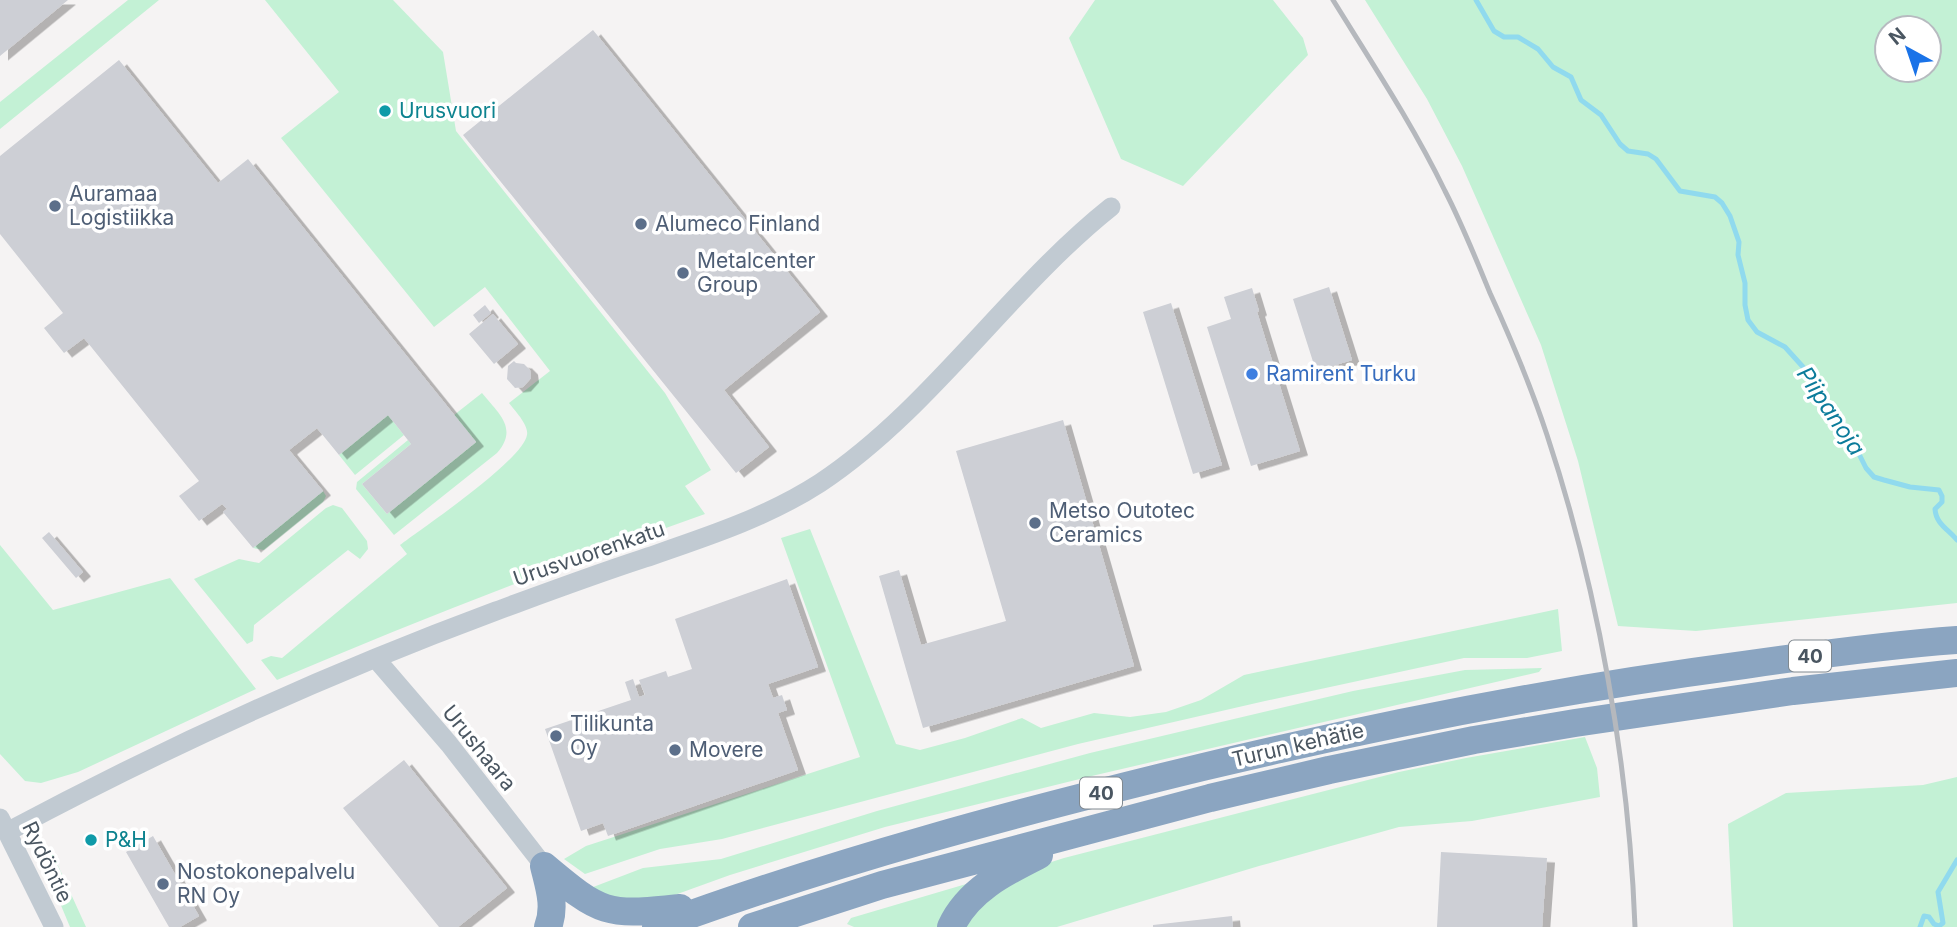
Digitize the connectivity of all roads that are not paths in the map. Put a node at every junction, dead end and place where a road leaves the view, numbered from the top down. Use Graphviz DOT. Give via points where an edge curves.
graph roads {
  1 [pos="1111,207"];
  2 [pos="1957,640"];
  3 [pos="376,659"];
  4 [pos="1957,673"];
  5 [pos="4,825"];
  6 [pos="1093,829"];
  7 [pos="544,866"];
  8 [pos="718,904"];
  9 [pos="759,924"];
  10 [pos="54,927"];
  11 [pos="548,927"];
  12 [pos="656,927"];
  13 [pos="808,927"];
  14 [pos="951,927"];
  1 -- 3 [label="street, Urusvuorenkatu" via="1077,234 898,419 822,482 748,521"];
  2 -- 8 [label="highway, Turun kehätie / 40" via="1664,675 1311,741 841,863"];
  3 -- 5 [label="street, Urusvuorenkatu"];
  3 -- 7 [label="street, Urushaara"];
  4 -- 6 [label="highway, Turun kehätie / 40" via="1793,691 1474,740 1329,770"];
  5 -- 10 [label="street, Rydöntie"];
  6 -- 9 [label="highway, Turun kehätie / 40" via="882,885"];
  6 -- 14 [label="highway" via="992,881 964,906"];
  7 -- 8 [label="highway" via="581,897 618,913"];
  7 -- 11 [label="highway" via="553,914"];
  8 -- 12 [label="highway, Turun kehätie / 40"];
  9 -- 13 [label="highway"];
}
